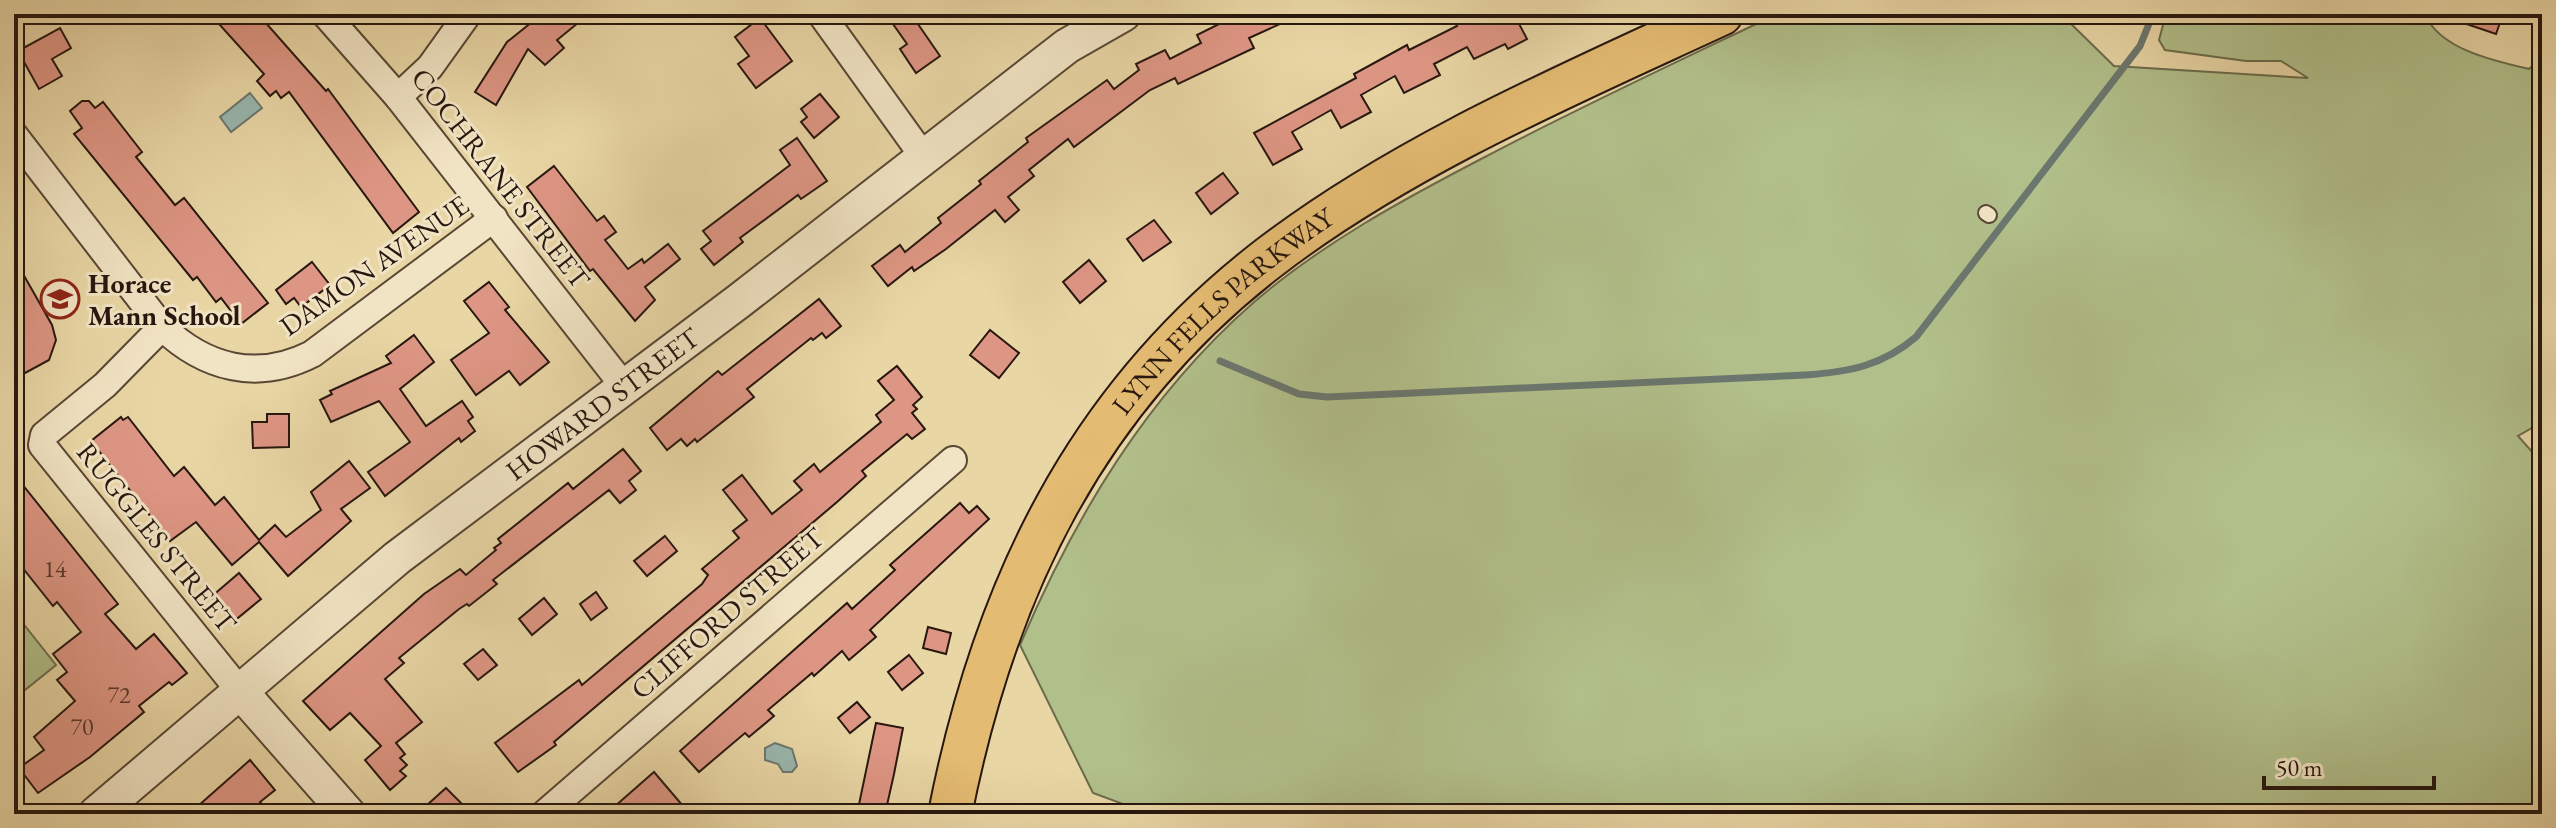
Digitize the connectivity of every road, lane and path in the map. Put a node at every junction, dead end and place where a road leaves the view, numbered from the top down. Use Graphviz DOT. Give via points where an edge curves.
graph roads {
  1 [pos="325,14"];
  2 [pos="468,14"];
  3 [pos="821,14"];
  4 [pos="1123,14"];
  5 [pos="1721,14"];
  6 [pos="398,97"];
  7 [pos="14,135"];
  8 [pos="923,156"];
  9 [pos="494,218"];
  10 [pos="162,327"];
  11 [pos="623,385"];
  12 [pos="953,460"];
  13 [pos="239,690"];
  14 [pos="96,814"];
  15 [pos="348,814"];
  16 [pos="544,814"];
  17 [pos="950,814"];
  1 -- 6 [label="street, COCHRANE STREET"];
  2 -- 6 [label="street" via="430,67"];
  3 -- 8 [label="street"];
  4 -- 8 [label="street, HOWARD STREET" via="1067,46"];
  5 -- 17 [label="main road, LYNN FELLS PARKWAY" via="1525,107 1364,195 1262,263 1174,344 1096,442 1024,569 978,689"];
  6 -- 9 [label="street, COCHRANE STREET"];
  7 -- 10 [label="street, DAMON AVENUE"];
  8 -- 11 [label="street, HOWARD STREET"];
  9 -- 10 [label="street, DAMON AVENUE" via="322,348 290,364 255,370 220,365 188,351"];
  9 -- 11 [label="street, COCHRANE STREET"];
  10 -- 13 [label="street, RUGGLES STREET" via="105,385 44,435 42,445"];
  11 -- 13 [label="street, HOWARD STREET" via="360,587"];
  12 -- 16 [label="street, CLIFFORD STREET"];
  13 -- 14 [label="street, HOWARD STREET"];
  13 -- 15 [label="street"];
}
